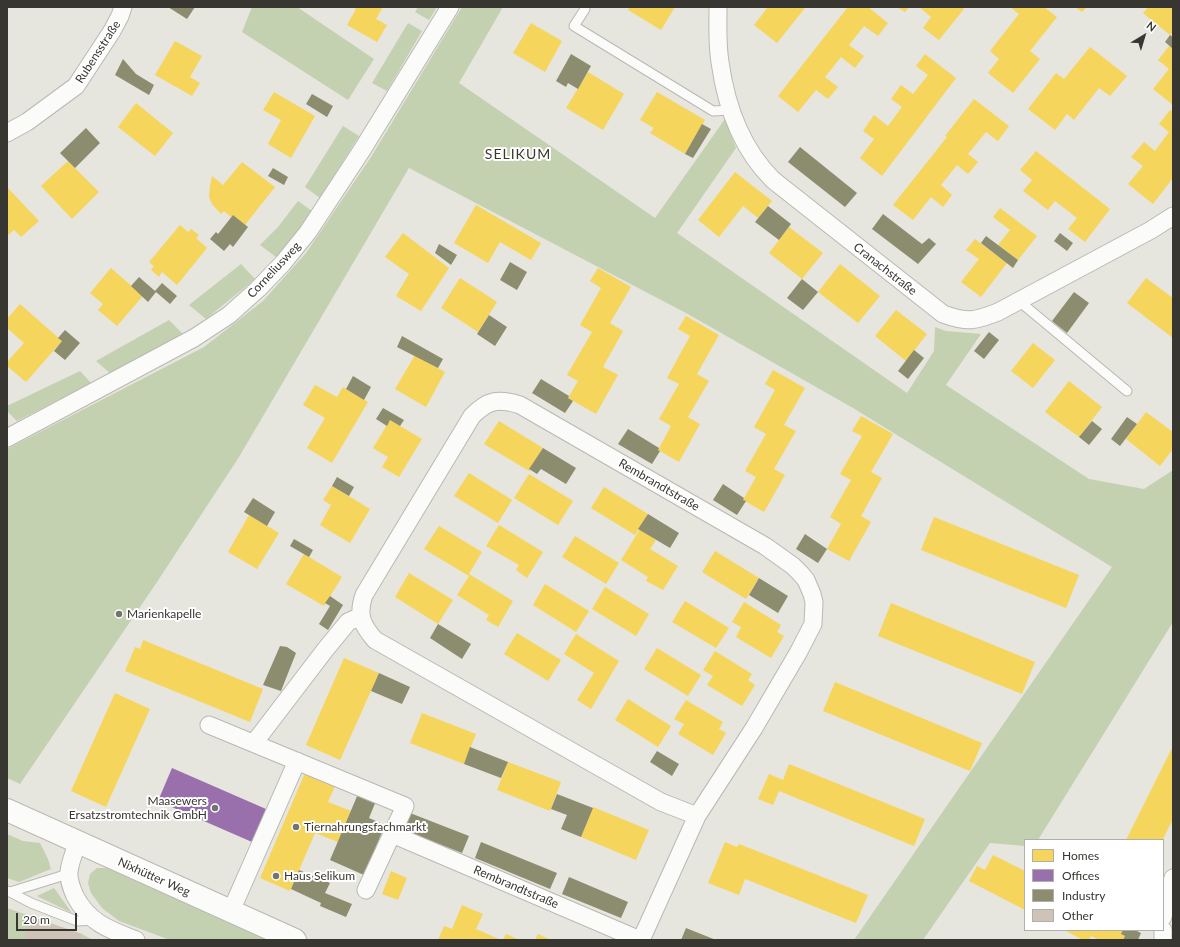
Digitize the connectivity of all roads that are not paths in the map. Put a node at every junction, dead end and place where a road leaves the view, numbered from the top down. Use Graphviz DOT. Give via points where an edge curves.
graph roads {
  1 [pos="123,7"];
  2 [pos="450,7"];
  3 [pos="718,7"];
  4 [pos="585,9"];
  5 [pos="732,110"];
  6 [pos="7,133"];
  7 [pos="1173,216"];
  8 [pos="1019,301"];
  9 [pos="1127,391"];
  10 [pos="7,438"];
  11 [pos="361,616"];
  12 [pos="209,725"];
  13 [pos="254,743"];
  14 [pos="296,761"];
  15 [pos="7,810"];
  16 [pos="697,816"];
  17 [pos="392,834"];
  18 [pos="78,842"];
  19 [pos="68,874"];
  20 [pos="1173,878"];
  21 [pos="366,890"];
  22 [pos="8,891"];
  23 [pos="230,911"];
  24 [pos="1164,912"];
  25 [pos="93,920"];
  26 [pos="136,940"];
  27 [pos="295,940"];
  28 [pos="640,940"];
  1 -- 6 [label="street, Rubensstraße" via="112,31 76,86 27,122"];
  2 -- 10 [label="street, Corneliusweg" via="362,150 284,264 229,314 194,338"];
  3 -- 5 [label="street, Cranachstraße" via="720,61"];
  4 -- 5 [label="lane" via="574,26 714,111"];
  5 -- 8 [label="street, Cranachstraße" via="746,145 758,164 773,180 943,314 973,321"];
  7 -- 8 [label="street, Cranachstraße"];
  8 -- 9 [label="lane"];
  11 -- 13 [label="street" via="348,622"];
  11 -- 16 [label="street" via="366,629 376,640 661,802"];
  11 -- 16 [label="street, Rembrandtstraße" via="360,605 372,581 472,416 481,406 492,402 506,400 520,405 764,546 793,566 806,580 814,602 813,624 754,728"];
  12 -- 13 [label="street"];
  13 -- 14 [label="street"];
  14 -- 17 [label="street" via="405,806"];
  14 -- 23 [label="street"];
  15 -- 18 [label="main road, Nixhütter Weg"];
  16 -- 28 [label="street, Rembrandtstraße"];
  17 -- 21 [label="street"];
  17 -- 28 [label="street, Rembrandtstraße"];
  18 -- 19 [label="street"];
  18 -- 23 [label="main road, Nixhütter Weg"];
  19 -- 22 [label="lane"];
  19 -- 25 [label="street" via="71,889 81,907"];
  20 -- 24 [label="street"];
  22 -- 25 [label="lane" via="30,904 77,921"];
  23 -- 27 [label="main road, Nixhütter Weg"];
  25 -- 26 [label="street"];
}
